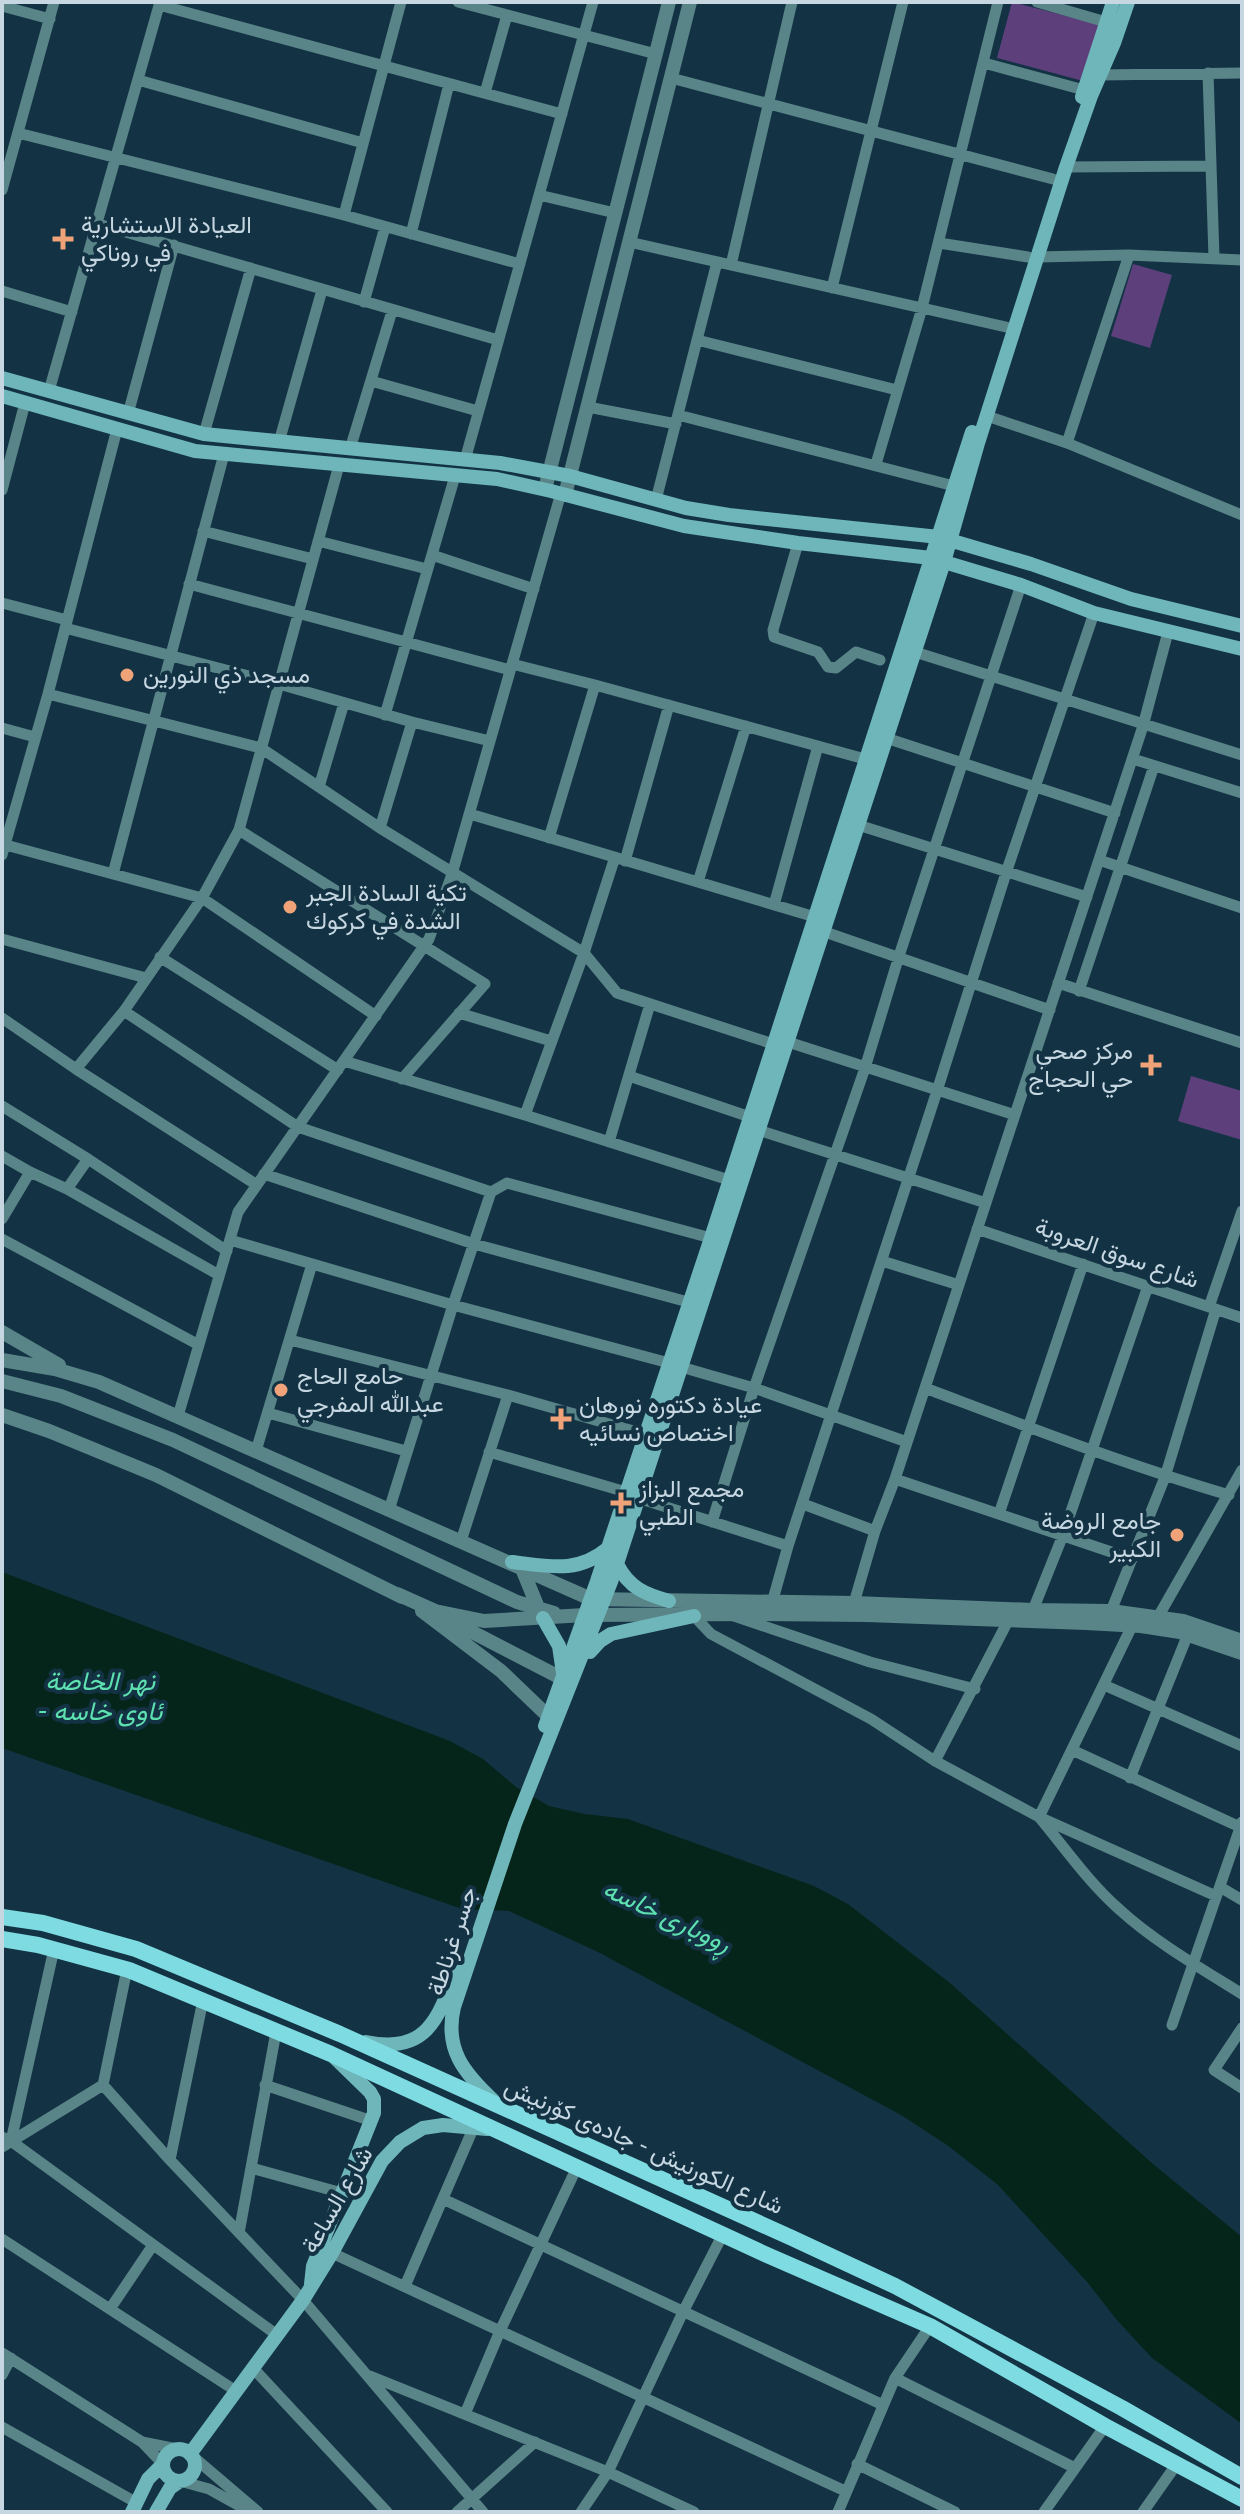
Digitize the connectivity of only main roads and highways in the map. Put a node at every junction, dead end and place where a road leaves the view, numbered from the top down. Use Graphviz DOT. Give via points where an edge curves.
graph roads {
  1 [pos="1113,2"];
  2 [pos="1128,2"];
  3 [pos="1033,257"];
  4 [pos="2,378"];
  5 [pos="2,396"];
  6 [pos="945,538"];
  7 [pos="938,560"];
  8 [pos="1242,626"];
  9 [pos="1242,649"];
  10 [pos="780,1043"];
  11 [pos="675,1365"];
  12 [pos="632,1495"];
  13 [pos="608,1549"];
  14 [pos="516,1564"];
  15 [pos="617,1564"];
  16 [pos="598,1599"];
  17 [pos="669,1601"];
  18 [pos="592,1615"];
  19 [pos="541,1616"];
  20 [pos="694,1616"];
  21 [pos="580,1665"];
  22 [pos="563,1679"];
  23 [pos="530,1776"];
  24 [pos="2,1917"];
  25 [pos="474,1932"];
  26 [pos="2,1939"];
  27 [pos="348,2038"];
  28 [pos="331,2054"];
  29 [pos="502,2109"];
  30 [pos="475,2124"];
  31 [pos="813,2248"];
  32 [pos="851,2266"];
  33 [pos="802,2270"];
  34 [pos="842,2288"];
  35 [pos="307,2295"];
  36 [pos="186,2452"];
  37 [pos="163,2464"];
  38 [pos="1242,2477"];
  39 [pos="180,2481"];
  40 [pos="1242,2499"];
  41 [pos="134,2508"];
  42 [pos="156,2512"];
  1 -- 3 [label="main road" via="1053,179"];
  2 -- 3 [label="main road"];
  3 -- 6 [label="main road"];
  3 -- 6 [label="main road" via="954,486"];
  4 -- 6 [label="main road" via="204,434 550,471 729,515"];
  5 -- 7 [label="main road" via="195,451 497,479 684,526"];
  6 -- 7 [label="main road"];
  6 -- 8 [label="main road" via="1131,599"];
  7 -- 9 [label="main road" via="1094,613"];
  7 -- 10 [label="main road" via="865,759"];
  7 -- 10 [label="main road" via="915,652 825,932"];
  10 -- 11 [label="main road" via="758,1130"];
  10 -- 11 [label="main road" via="688,1302"];
  11 -- 12 [label="main road"];
  11 -- 12 [label="main road" via="644,1434"];
  12 -- 13 [label="main road"];
  12 -- 15 [label="main road"];
  13 -- 14 [label="main road" via="575,1566"];
  13 -- 16 [label="main road"];
  15 -- 16 [label="main road"];
  15 -- 17 [label="main road" via="636,1589"];
  16 -- 18 [label="main road"];
  18 -- 21 [label="main road"];
  18 -- 22 [label="main road"];
  19 -- 22 [label="main road" via="559,1646"];
  20 -- 21 [label="main road" via="611,1634"];
  21 -- 23 [label="main road"];
  22 -- 23 [label="main road"];
  23 -- 25 [label="main road, جسر غرناطة"];
  24 -- 27 [label="main road, شارع الكورنيش - جادەی کۆرنیش" via="136,1949"];
  25 -- 27 [label="main road, جسر غرناطة" via="429,2028 396,2045"];
  25 -- 29 [label="main road, جسر غرناطة" via="451,2032 462,2066"];
  26 -- 28 [label="main road, شارع الكورنيش - جادەی کۆرنیش" via="127,1969"];
  27 -- 29 [label="main road, شارع الكورنيش - جادەی کۆرنیش"];
  28 -- 30 [label="main road, شارع الكورنيش - جادەی کۆرنیش"];
  28 -- 35 [label="main road, شارع الساعة" via="370,2092 374,2106 313,2266"];
  29 -- 31 [label="main road, شارع الكورنيش - جادەی کۆرنیش"];
  30 -- 33 [label="main road, شارع الكورنيش - جادەی کۆرنیش"];
  30 -- 35 [label="main road, شارع الساعة" via="423,2128 400,2142 382,2161"];
  31 -- 32 [label="main road, شارع الكورنيش - جادەی کۆرنیش"];
  31 -- 33 [label="main road"];
  32 -- 34 [label="main road"];
  32 -- 38 [label="main road, شارع الكورنيش - جادەی کۆرنیش"];
  33 -- 34 [label="main road, شارع الكورنيش - جادەی کۆرنیش"];
  34 -- 40 [label="main road, شارع الكورنيش - جادەی کۆرنیش" via="930,2326"];
  35 -- 36 [label="main road, شارع الساعة"];
  36 -- 37 [label="main road" via="171,2451"];
  36 -- 39 [label="main road" via="194,2468"];
  37 -- 39 [label="main road" via="166,2475"];
  37 -- 41 [label="main road" via="148,2479"];
  39 -- 42 [label="main road"];
}
